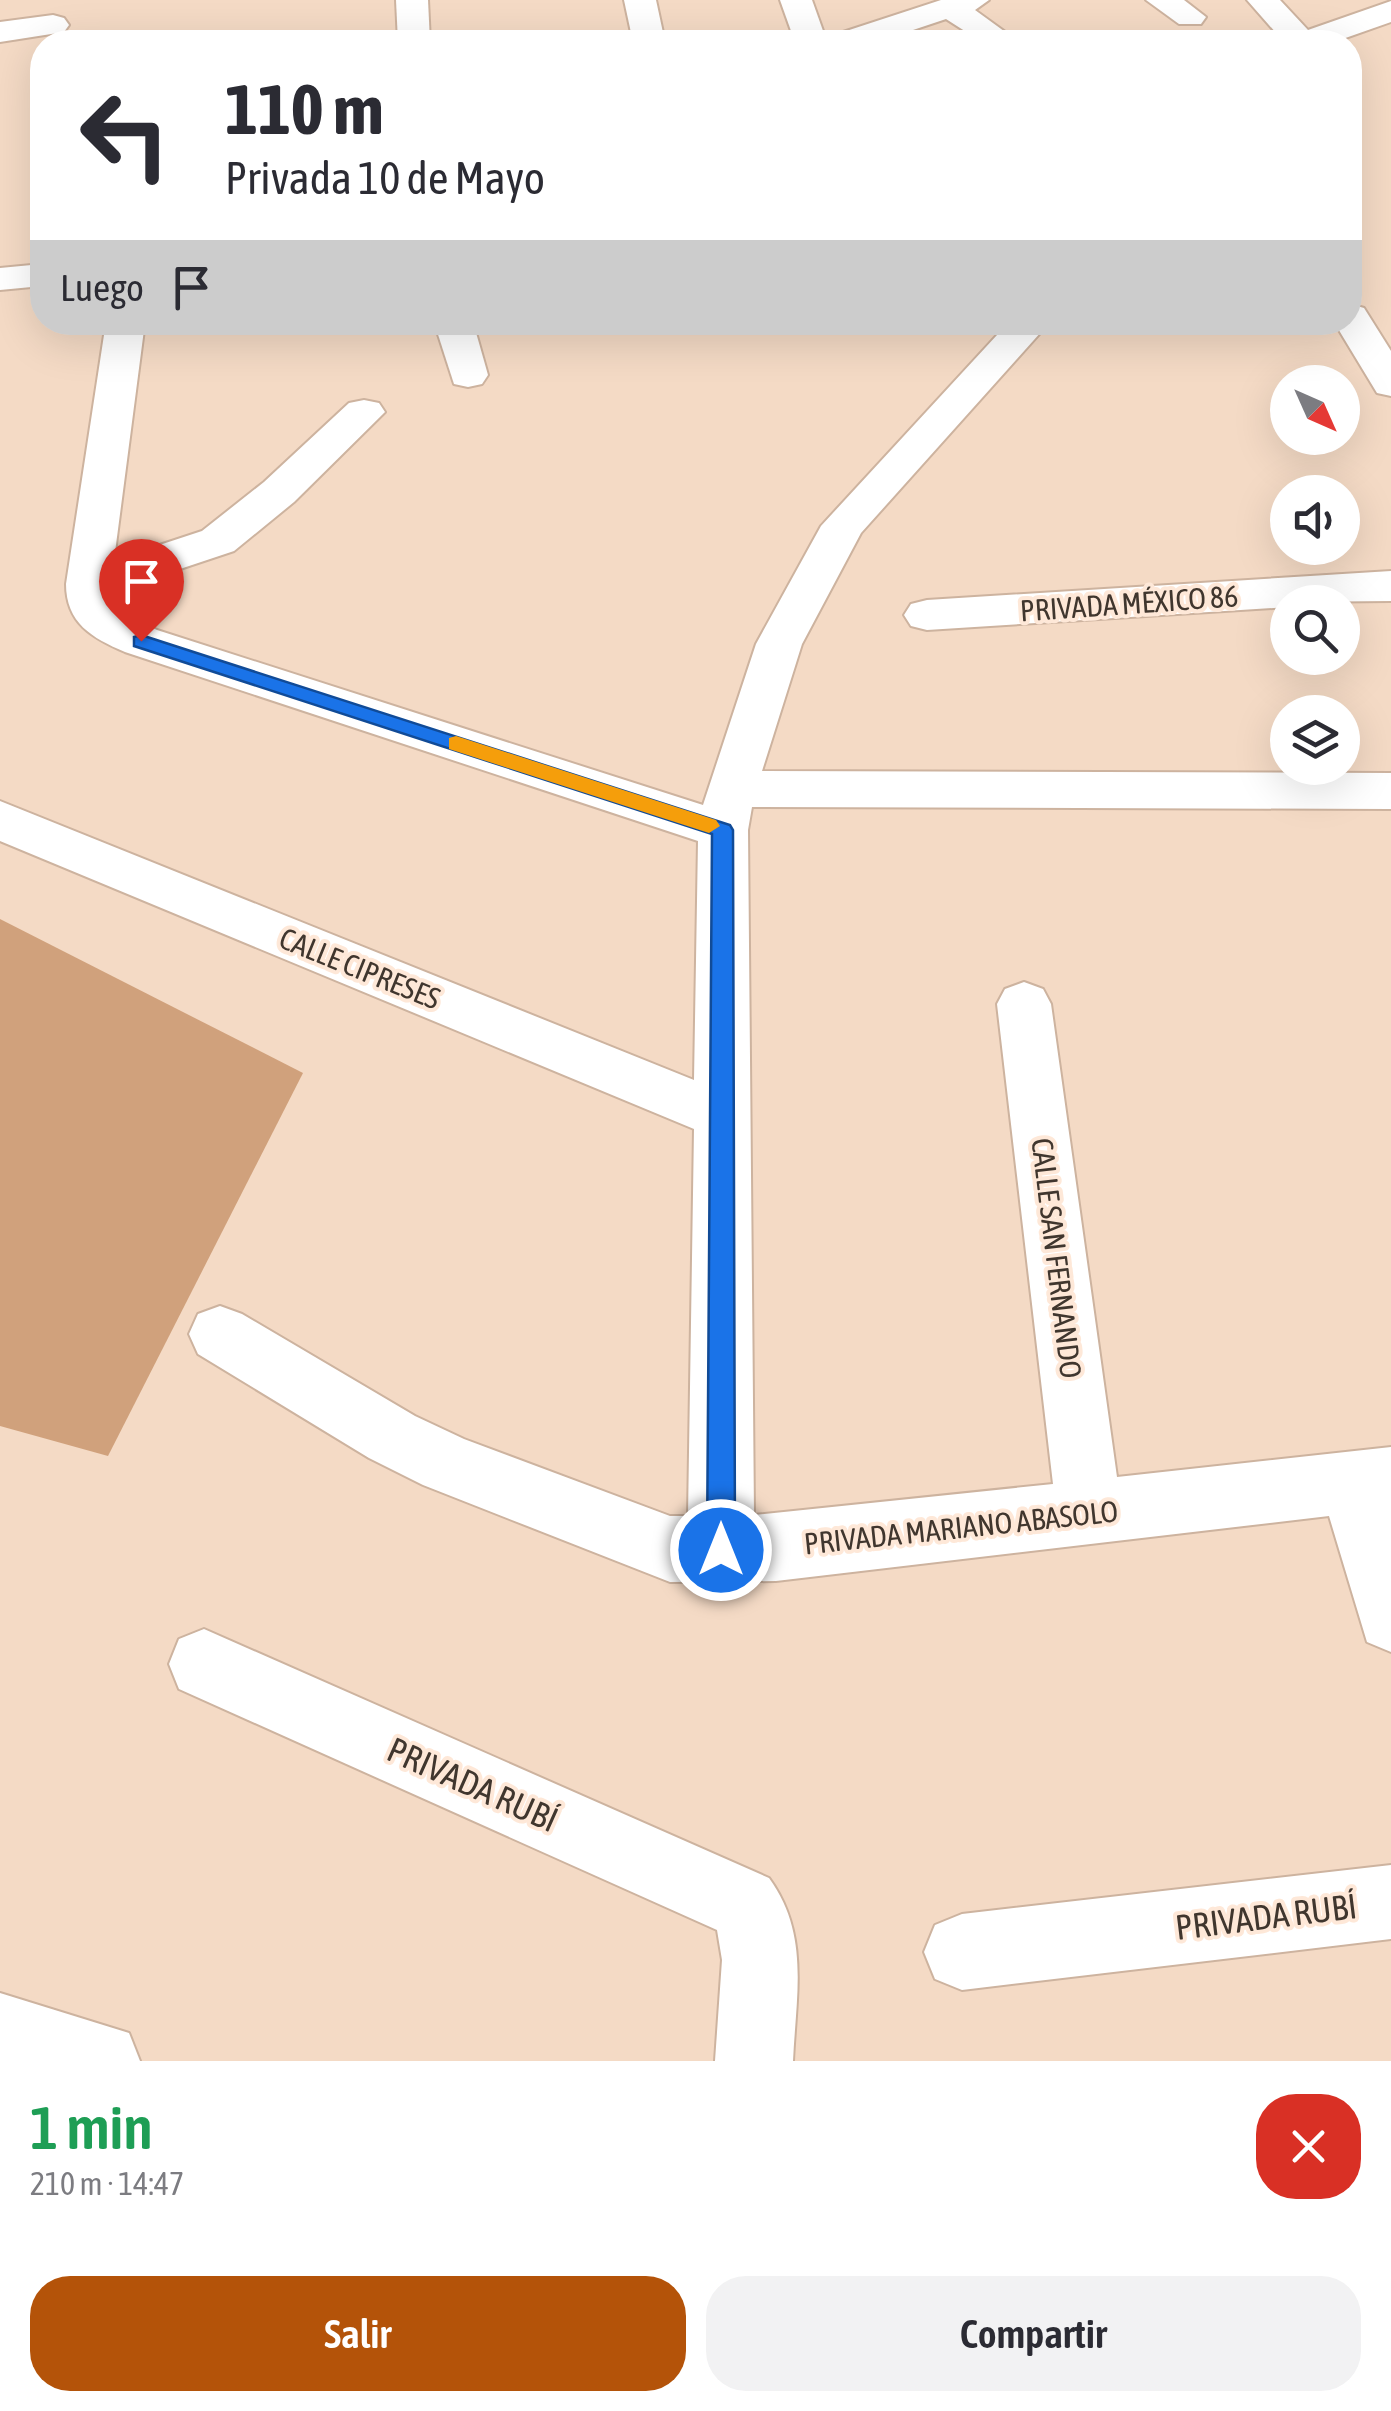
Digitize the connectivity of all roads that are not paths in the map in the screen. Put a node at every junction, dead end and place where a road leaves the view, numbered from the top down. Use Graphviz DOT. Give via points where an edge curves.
graph roads {
  1 [pos="412,0"];
  2 [pos="640,0"];
  3 [pos="796,0"];
  4 [pos="1162,0"];
  5 [pos="1263,0"];
  6 [pos="962,4"];
  7 [pos="1391,11"];
  8 [pos="894,12"];
  9 [pos="1190,17"];
  10 [pos="53,25"];
  11 [pos="413,30"];
  12 [pos="646,30"];
  13 [pos="807,30"];
  14 [pos="865,30"];
  15 [pos="990,30"];
  16 [pos="1292,30"];
  17 [pos="1337,30"];
  18 [pos="0,32"];
  19 [pos="1391,36"];
  20 [pos="1362,47"];
  21 [pos="30,276"];
  22 [pos="0,278"];
  23 [pos="124,335"];
  24 [pos="457,335"];
  25 [pos="1020,335"];
  26 [pos="1361,335"];
  27 [pos="468,375"];
  28 [pos="1391,384"];
  29 [pos="364,412"];
  30 [pos="88,584"];
  31 [pos="1391,586"];
  32 [pos="927,615"];
  33 [pos="1391,791"];
  34 [pos="727,810"];
  35 [pos="0,820"];
  36 [pos="1024,1004"];
  37 [pos="720,1115"];
  38 [pos="220,1334"];
  39 [pos="1371,1481"];
  40 [pos="1089,1513"];
  41 [pos="721,1550"];
  42 [pos="1391,1618"];
  43 [pos="204,1664"];
  44 [pos="1391,1902"];
  45 [pos="962,1952"];
  46 [pos="0,2032"];
  47 [pos="102,2061"];
  48 [pos="754,2061"];
  1 -- 11 [label="street"];
  2 -- 12 [label="street"];
  3 -- 13 [label="street"];
  4 -- 9 [label="street"];
  5 -- 16 [label="street"];
  6 -- 8 [label="street"];
  6 -- 15 [label="street"];
  7 -- 17 [label="street"];
  8 -- 14 [label="street"];
  10 -- 18 [label="street"];
  19 -- 20 [label="street"];
  21 -- 22 [label="street"];
  23 -- 30 [label="street"];
  24 -- 27 [label="street"];
  25 -- 34 [label="street" via="843,526 778,644"];
  26 -- 28 [label="street"];
  29 -- 30 [label="street" via="218,541"];
  30 -- 34 [label="street" via="90,612 141,641"];
  31 -- 32 [label="street, PRIVADA MÉXICO 86"];
  33 -- 34 [label="street"];
  34 -- 37 [label="street"];
  35 -- 37 [label="street, CALLE CIPRESES"];
  36 -- 40 [label="street, CALLE SAN FERNANDO"];
  37 -- 41 [label="street"];
  38 -- 41 [label="street, PRIVADA MARIANO ABASOLO" via="392,1438 446,1463 654,1545"];
  39 -- 40 [label="street, PRIVADA MARIANO ABASOLO"];
  39 -- 42 [label="street"];
  40 -- 41 [label="street, PRIVADA MARIANO ABASOLO"];
  43 -- 48 [label="street, PRIVADA RUBÍ" via="743,1904 756,1924 760,1960"];
  44 -- 45 [label="street, PRIVADA RUBÍ"];
  46 -- 47 [label="street"];
}
